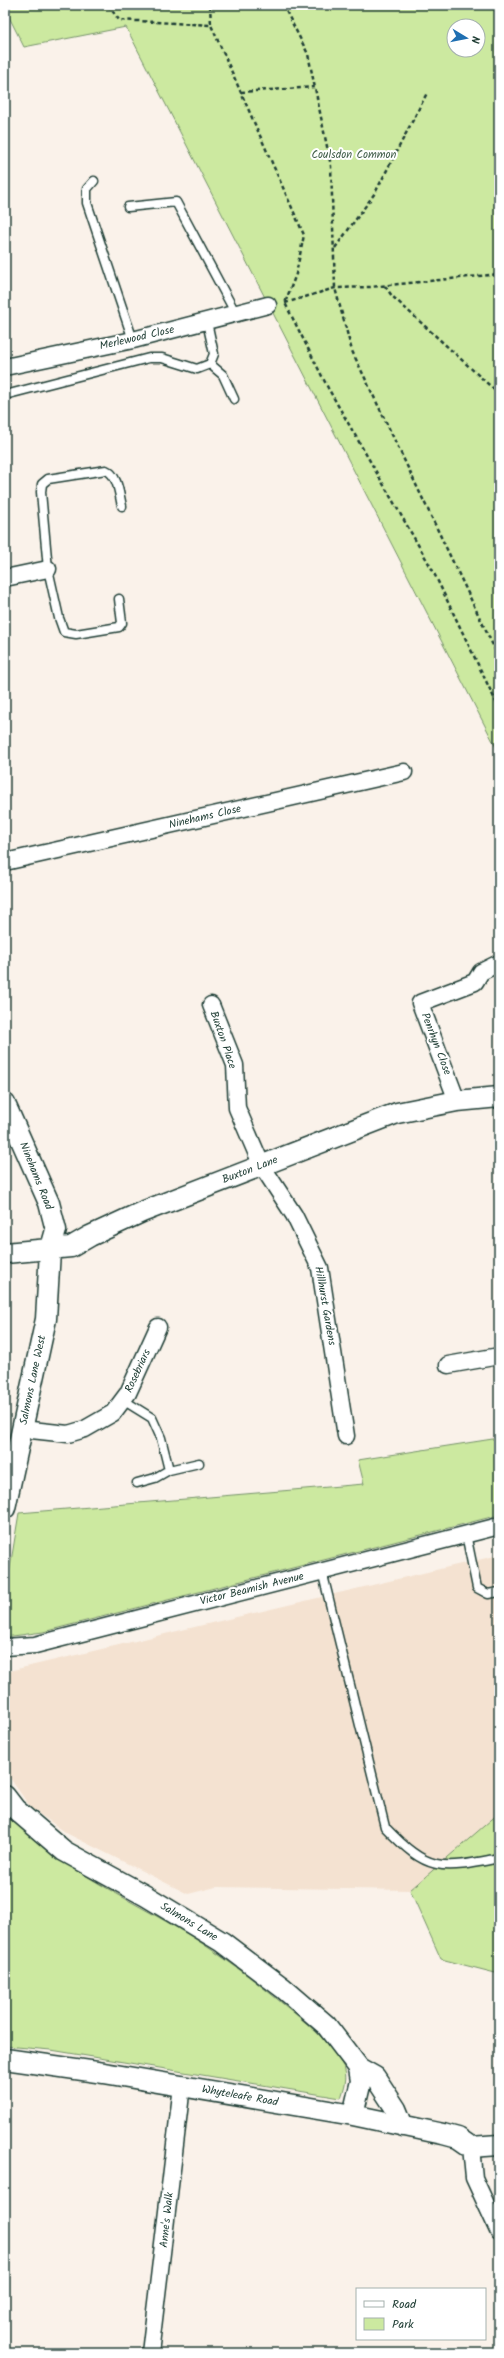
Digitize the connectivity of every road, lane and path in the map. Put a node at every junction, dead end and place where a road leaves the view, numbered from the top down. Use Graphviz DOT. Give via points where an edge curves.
graph roads {
  1 [pos="108,5"];
  2 [pos="210,5"];
  3 [pos="283,5"];
  4 [pos="211,25"];
  5 [pos="315,87"];
  6 [pos="241,92"];
  7 [pos="427,93"];
  8 [pos="94,181"];
  9 [pos="128,207"];
  10 [pos="334,249"];
  11 [pos="499,274"];
  12 [pos="385,286"];
  13 [pos="336,288"];
  14 [pos="285,303"];
  15 [pos="268,305"];
  16 [pos="236,314"];
  17 [pos="207,322"];
  18 [pos="133,340"];
  19 [pos="210,364"];
  20 [pos="5,367"];
  21 [pos="499,394"];
  22 [pos="5,395"];
  23 [pos="234,399"];
  24 [pos="122,506"];
  25 [pos="48,568"];
  26 [pos="5,578"];
  27 [pos="119,599"];
  28 [pos="499,658"];
  29 [pos="499,708"];
  30 [pos="404,772"];
  31 [pos="5,862"];
  32 [pos="497,964"];
  33 [pos="211,1005"];
  34 [pos="499,1097"];
  35 [pos="457,1101"];
  36 [pos="5,1104"];
  37 [pos="262,1166"];
  38 [pos="50,1251"];
  39 [pos="5,1253"];
  40 [pos="158,1327"];
  41 [pos="499,1356"];
  42 [pos="448,1365"];
  43 [pos="123,1400"];
  44 [pos="22,1429"];
  45 [pos="346,1436"];
  46 [pos="199,1463"];
  47 [pos="169,1470"];
  48 [pos="137,1483"];
  49 [pos="5,1508"];
  50 [pos="499,1526"];
  51 [pos="466,1534"];
  52 [pos="322,1571"];
  53 [pos="499,1592"];
  54 [pos="5,1648"];
  55 [pos="5,1796"];
  56 [pos="499,1858"];
  57 [pos="5,2059"];
  58 [pos="359,2068"];
  59 [pos="182,2086"];
  60 [pos="353,2116"];
  61 [pos="403,2126"];
  62 [pos="499,2145"];
  63 [pos="471,2147"];
  64 [pos="499,2232"];
  65 [pos="150,2353"];
  1 -- 4 [label="path" via="119,20"];
  2 -- 4 [label="path"];
  3 -- 5 [label="path" via="308,54"];
  4 -- 6 [label="path"];
  5 -- 6 [label="path"];
  5 -- 10 [label="path" via="332,166"];
  6 -- 14 [label="path" via="304,235 296,274"];
  7 -- 10 [label="path" via="375,193"];
  8 -- 18 [label="lane" via="87,189 86,203"];
  9 -- 16 [label="lane" via="176,202"];
  10 -- 13 [label="path"];
  11 -- 12 [label="path"];
  12 -- 13 [label="path"];
  12 -- 21 [label="path" via="392,296"];
  13 -- 14 [label="path"];
  13 -- 28 [label="path" via="352,351"];
  14 -- 15 [label="path"];
  14 -- 29 [label="path" via="328,388 432,569"];
  15 -- 16 [label="street, Merlewood Close"];
  16 -- 17 [label="street, Merlewood Close"];
  17 -- 18 [label="street, Merlewood Close"];
  17 -- 19 [label="lane" via="214,354"];
  18 -- 20 [label="street, Merlewood Close"];
  19 -- 22 [label="lane" via="197,369 162,358 149,358"];
  19 -- 23 [label="lane" via="223,376"];
  24 -- 25 [label="lane" via="114,478 111,472 106,470 48,480 42,484"];
  25 -- 26 [label="street"];
  25 -- 27 [label="lane" via="64,632 76,634 119,627 122,623"];
  30 -- 31 [label="street, Ninehams Close"];
  32 -- 35 [label="street, Penrhyn Close" via="482,972 475,982 420,1003"];
  33 -- 37 [label="street, Buxton Place" via="234,1065 237,1108"];
  34 -- 35 [label="street, Buxton Lane"];
  35 -- 37 [label="street, Buxton Lane" via="397,1113"];
  36 -- 38 [label="street, Ninehams Road" via="50,1203 56,1230"];
  37 -- 38 [label="street, Buxton Lane" via="142,1212 71,1247"];
  37 -- 45 [label="street, Hillhurst Gardens" via="294,1214 320,1268"];
  38 -- 39 [label="street, Buxton Lane"];
  38 -- 44 [label="street, Salmons Lane West" via="46,1320"];
  40 -- 43 [label="street, Rosebriars"];
  41 -- 42 [label="street"];
  43 -- 44 [label="street, Rosebriars" via="114,1413 84,1429 68,1434"];
  43 -- 47 [label="lane" via="152,1418 161,1438"];
  44 -- 49 [label="street, Salmons Lane West"];
  46 -- 47 [label="lane"];
  47 -- 48 [label="lane" via="155,1478"];
  50 -- 51 [label="street, Victor Beamish Avenue"];
  51 -- 52 [label="street, Victor Beamish Avenue"];
  51 -- 53 [label="lane" via="477,1588 488,1594"];
  52 -- 54 [label="street, Victor Beamish Avenue" via="35,1645"];
  52 -- 56 [label="lane" via="386,1827 404,1847 421,1859 442,1867"];
  55 -- 58 [label="street, Salmons Lane" via="15,1809 64,1852 146,1896 222,1942 283,1988 326,2025"];
  57 -- 59 [label="street, Whyteleafe Road"];
  58 -- 60 [label="street" via="361,2081"];
  58 -- 61 [label="street, Salmons Lane" via="375,2077 396,2108"];
  59 -- 60 [label="street, Whyteleafe Road"];
  59 -- 65 [label="street, Anne's Walk"];
  60 -- 61 [label="street, Whyteleafe Road"];
  61 -- 63 [label="street, Whyteleafe Road" via="458,2138"];
  62 -- 63 [label="street"];
  63 -- 64 [label="street" via="474,2178"];
}
